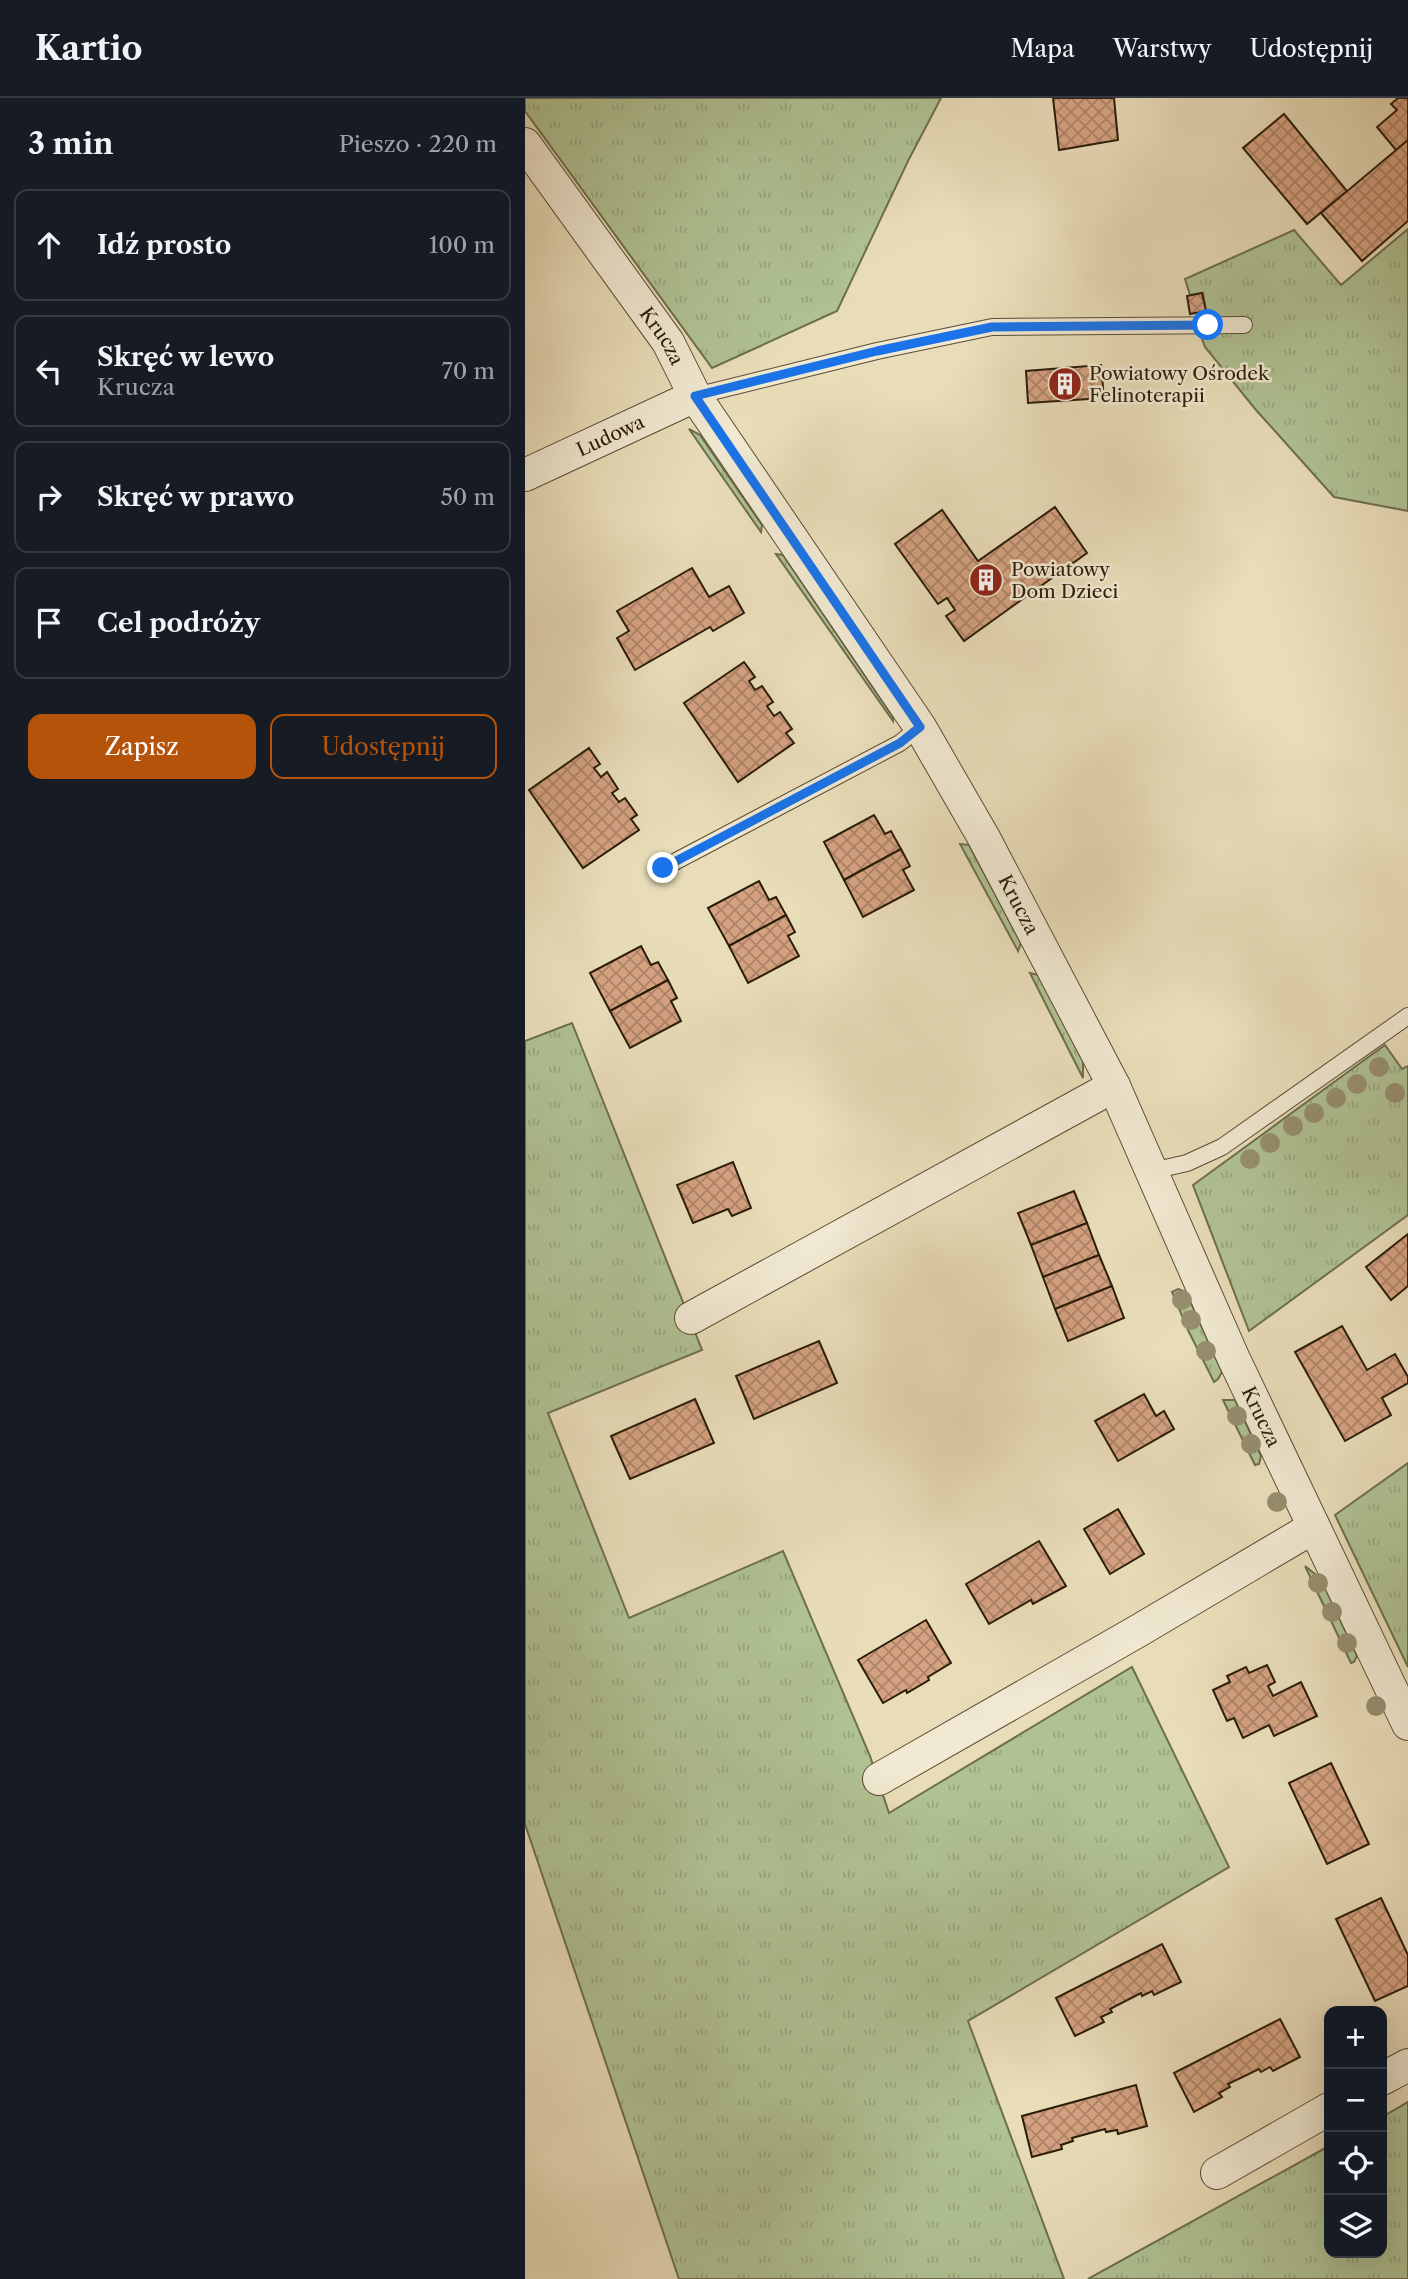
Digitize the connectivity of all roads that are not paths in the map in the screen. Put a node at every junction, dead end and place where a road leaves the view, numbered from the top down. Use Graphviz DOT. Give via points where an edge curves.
graph roads {
  1 [pos="525,144"];
  2 [pos="1244,325"];
  3 [pos="695,396"];
  4 [pos="525,475"];
  5 [pos="920,727"];
  6 [pos="663,868"];
  7 [pos="1408,1016"];
  8 [pos="1114,1086"];
  9 [pos="1152,1171"];
  10 [pos="691,1318"];
  11 [pos="1314,1527"];
  12 [pos="1408,1724"];
  13 [pos="879,1779"];
  14 [pos="1408,2065"];
  15 [pos="1387,2077"];
  16 [pos="1324,2112"];
  17 [pos="1217,2172"];
  1 -- 3 [label="street, Krucza" via="668,342"];
  2 -- 3 [label="lane" via="992,327"];
  3 -- 4 [label="street, Ludowa"];
  3 -- 5 [label="street, Krucza"];
  5 -- 6 [label="lane" via="900,743"];
  5 -- 8 [label="street, Krucza" via="984,838"];
  7 -- 9 [label="lane" via="1222,1147 1187,1163"];
  8 -- 9 [label="street, Krucza"];
  8 -- 10 [label="street"];
  9 -- 11 [label="street, Krucza"];
  11 -- 12 [label="street, Krucza"];
  11 -- 13 [label="street"];
  14 -- 15 [label="street"];
  16 -- 17 [label="street"];
}
